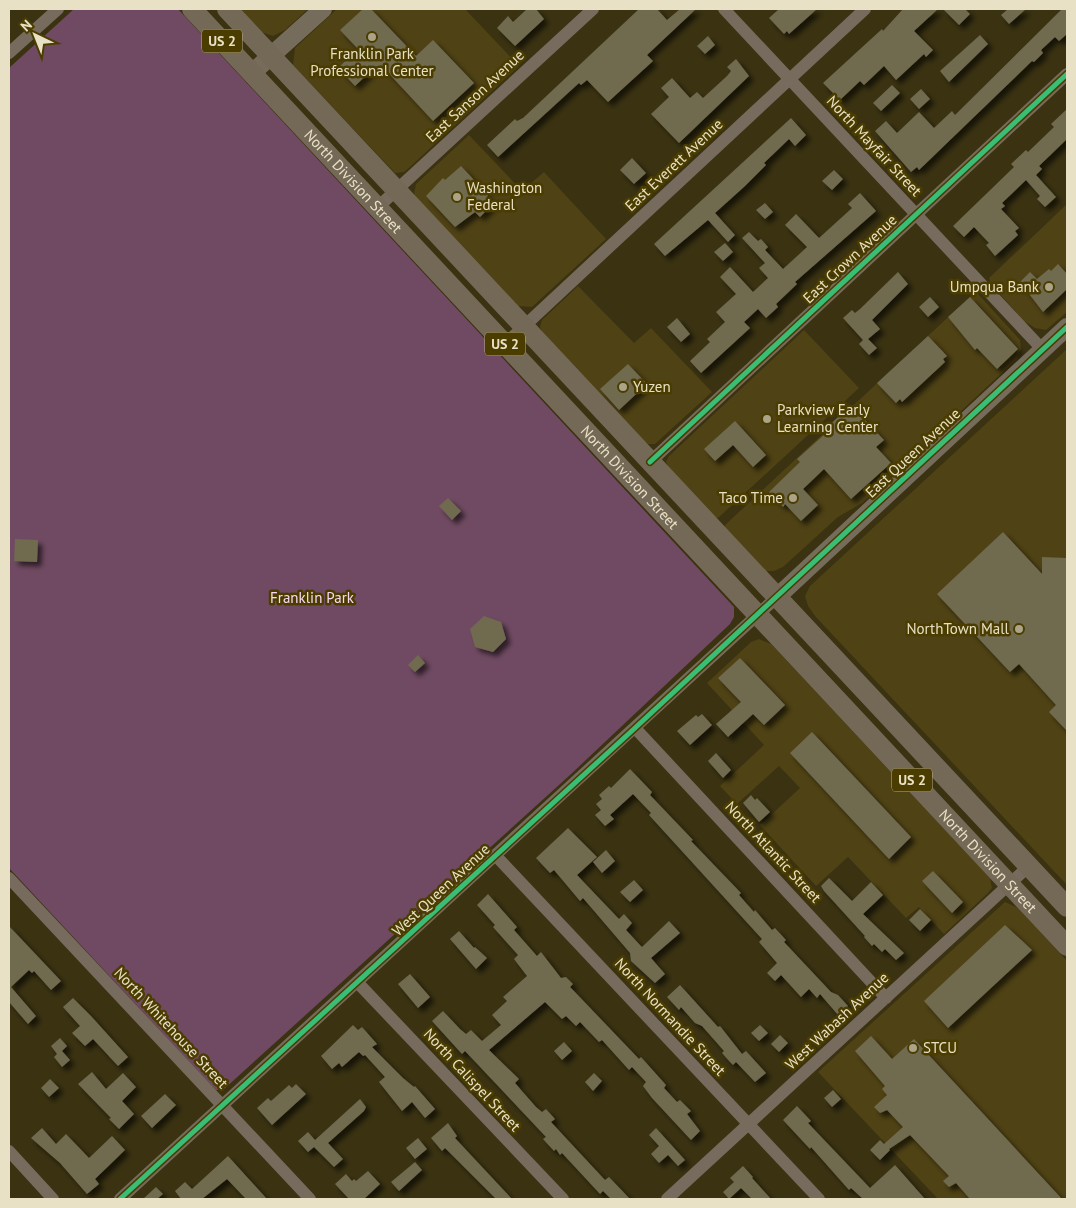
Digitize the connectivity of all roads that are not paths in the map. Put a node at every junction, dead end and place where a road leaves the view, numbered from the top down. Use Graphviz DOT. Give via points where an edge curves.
graph roads {
  1 [pos="58,9"];
  2 [pos="192,9"];
  3 [pos="227,9"];
  4 [pos="323,9"];
  5 [pos="593,9"];
  6 [pos="724,9"];
  7 [pos="865,9"];
  8 [pos="9,53"];
  9 [pos="271,56"];
  10 [pos="252,73"];
  11 [pos="1067,74"];
  12 [pos="789,79"];
  13 [pos="397,191"];
  14 [pos="378,207"];
  15 [pos="916,215"];
  16 [pos="524,327"];
  17 [pos="1067,327"];
  18 [pos="504,344"];
  19 [pos="1043,350"];
  20 [pos="650,462"];
  21 [pos="777,597"];
  22 [pos="758,614"];
  23 [pos="635,728"];
  24 [pos="496,856"];
  25 [pos="1029,866"];
  26 [pos="9,878"];
  27 [pos="1009,884"];
  28 [pos="1067,908"];
  29 [pos="1067,946"];
  30 [pos="358,983"];
  31 [pos="886,998"];
  32 [pos="222,1106"];
  33 [pos="748,1124"];
  34 [pos="9,1151"];
  35 [pos="54,1199"];
  36 [pos="120,1199"];
  37 [pos="310,1199"];
  38 [pos="563,1199"];
  39 [pos="667,1199"];
  40 [pos="820,1199"];
  1 -- 8 [label="street"];
  2 -- 10 [label="main road, North Division Street / US 2"];
  3 -- 9 [label="main road, North Division Street / US 2"];
  4 -- 9 [label="street"];
  5 -- 13 [label="street, East Sanson Avenue"];
  6 -- 12 [label="street, North Mayfair Street"];
  7 -- 12 [label="street, East Everett Avenue"];
  9 -- 10 [label="street"];
  9 -- 13 [label="main road, North Division Street / US 2"];
  10 -- 14 [label="main road, North Division Street / US 2"];
  11 -- 15 [label="street, East Crown Avenue"];
  12 -- 15 [label="street, North Mayfair Street"];
  12 -- 16 [label="street, East Everett Avenue"];
  13 -- 14 [label="street, East Sanson Avenue"];
  13 -- 16 [label="main road, North Division Street / US 2"];
  14 -- 18 [label="main road, North Division Street / US 2"];
  15 -- 19 [label="street, North Mayfair Street"];
  15 -- 20 [label="street, East Crown Avenue"];
  16 -- 18 [label="street, East Everett Avenue"];
  16 -- 20 [label="main road, North Division Street / US 2"];
  17 -- 19 [label="street, East Queen Avenue"];
  18 -- 22 [label="main road, North Division Street / US 2"];
  19 -- 21 [label="street, East Queen Avenue"];
  20 -- 21 [label="main road, North Division Street / US 2"];
  21 -- 22 [label="street, West Queen Avenue"];
  21 -- 25 [label="main road, North Division Street / US 2"];
  22 -- 23 [label="street, West Queen Avenue"];
  22 -- 27 [label="main road, North Division Street / US 2"];
  23 -- 24 [label="street, West Queen Avenue"];
  23 -- 31 [label="street, North Atlantic Street"];
  24 -- 30 [label="street, West Queen Avenue"];
  24 -- 33 [label="street, North Normandie Street"];
  25 -- 27 [label="street, West Wabash Avenue"];
  25 -- 28 [label="main road, North Division Street / US 2"];
  26 -- 32 [label="street, North Whitehouse Street"];
  27 -- 29 [label="main road, North Division Street / US 2"];
  27 -- 31 [label="street, West Wabash Avenue"];
  30 -- 32 [label="street, West Queen Avenue"];
  30 -- 38 [label="street, North Calispel Street"];
  31 -- 33 [label="street, West Wabash Avenue"];
  32 -- 36 [label="street, West Queen Avenue"];
  32 -- 37 [label="street, North Whitehouse Street"];
  33 -- 39 [label="street, West Wabash Avenue"];
  33 -- 40 [label="street, North Normandie Street"];
  34 -- 35 [label="street"];
}
